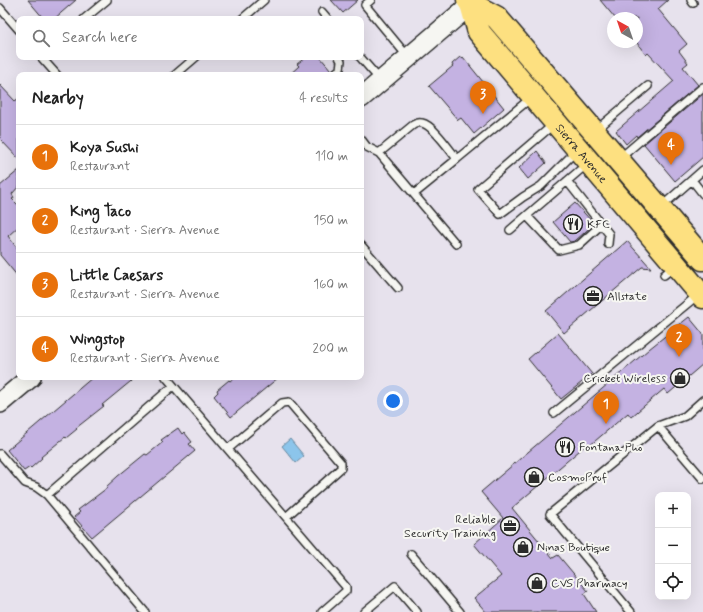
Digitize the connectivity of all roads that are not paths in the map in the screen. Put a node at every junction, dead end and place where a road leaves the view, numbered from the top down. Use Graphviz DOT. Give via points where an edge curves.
graph roads {
  1 [pos="107,0"];
  2 [pos="264,0"];
  3 [pos="370,0"];
  4 [pos="472,1"];
  5 [pos="0,8"];
  6 [pos="322,12"];
  7 [pos="88,16"];
  8 [pos="245,16"];
  9 [pos="325,16"];
  10 [pos="16,27"];
  11 [pos="408,58"];
  12 [pos="44,60"];
  13 [pos="192,60"];
  14 [pos="340,60"];
  15 [pos="363,60"];
  16 [pos="54,72"];
  17 [pos="178,72"];
  18 [pos="336,72"];
  19 [pos="381,81"];
  20 [pos="648,86"];
  21 [pos="703,87"];
  22 [pos="364,95"];
  23 [pos="533,96"];
  24 [pos="556,123"];
  25 [pos="595,131"];
  26 [pos="364,143"];
  27 [pos="379,153"];
  28 [pos="583,156"];
  29 [pos="457,159"];
  30 [pos="618,159"];
  31 [pos="703,170"];
  32 [pos="692,180"];
  33 [pos="567,181"];
  34 [pos="414,194"];
  35 [pos="703,194"];
  36 [pos="659,208"];
  37 [pos="528,216"];
  38 [pos="602,224"];
  39 [pos="510,230"];
  40 [pos="647,231"];
  41 [pos="456,244"];
  42 [pos="608,244"];
  43 [pos="364,248"];
  44 [pos="703,259"];
  45 [pos="398,288"];
  46 [pos="702,290"];
  47 [pos="27,380"];
  48 [pos="168,380"];
  49 [pos="173,386"];
  50 [pos="703,400"];
  51 [pos="0,403"];
  52 [pos="554,413"];
  53 [pos="658,426"];
  54 [pos="228,449"];
  55 [pos="0,454"];
  56 [pos="703,479"];
  57 [pos="47,496"];
  58 [pos="286,517"];
  59 [pos="411,554"];
  60 [pos="145,612"];
  61 [pos="322,612"];
  62 [pos="364,612"];
  63 [pos="417,612"];
  64 [pos="460,612"];
  65 [pos="631,612"];
  1 -- 7 [label="lane"];
  2 -- 8 [label="lane"];
  3 -- 11 [label="lane" via="364,5"];
  4 -- 11 [label="main road"];
  4 -- 23 [label="main road, Sierra Avenue" via="479,32"];
  4 -- 25 [label="main road, Sierra Avenue" via="496,17"];
  5 -- 10 [label="lane"];
  6 -- 9 [label="lane"];
  11 -- 19 [label="main road"];
  12 -- 16 [label="lane"];
  13 -- 17 [label="lane"];
  14 -- 18 [label="lane" via="340,69"];
  15 -- 19 [label="lane"];
  19 -- 22 [label="main road"];
  20 -- 25 [label="lane"];
  21 -- 30 [label="lane"];
  23 -- 24 [label="main road, Sierra Avenue"];
  23 -- 29 [label="lane"];
  24 -- 28 [label="main road, Sierra Avenue"];
  24 -- 28 [label="lane" via="478,188 491,204 500,214"];
  25 -- 30 [label="main road, Sierra Avenue"];
  26 -- 27 [label="lane"];
  27 -- 29 [label="lane" via="418,122 431,128"];
  27 -- 34 [label="lane"];
  28 -- 33 [label="lane"];
  28 -- 40 [label="main road, Sierra Avenue"];
  29 -- 34 [label="lane"];
  30 -- 36 [label="main road, Sierra Avenue"];
  31 -- 32 [label="lane"];
  32 -- 35 [label="lane"];
  32 -- 36 [label="lane"];
  33 -- 37 [label="lane"];
  33 -- 38 [label="lane"];
  34 -- 41 [label="lane"];
  36 -- 44 [label="main road, Sierra Avenue"];
  37 -- 38 [label="lane" via="559,250 578,245"];
  37 -- 39 [label="lane"];
  38 -- 42 [label="lane" via="609,234"];
  40 -- 46 [label="main road" via="678,250"];
  40 -- 46 [label="main road, Sierra Avenue" via="670,270"];
  43 -- 45 [label="lane"];
  46 -- 52 [label="lane"];
  47 -- 51 [label="main road"];
  48 -- 49 [label="lane"];
  49 -- 54 [label="lane"];
  49 -- 57 [label="lane"];
  50 -- 53 [label="lane" via="685,416"];
  53 -- 56 [label="lane"];
  53 -- 65 [label="lane" via="550,514"];
  54 -- 58 [label="lane"];
  54 -- 58 [label="lane" via="282,403 289,402 300,414 341,463 341,468"];
  55 -- 57 [label="lane" via="25,483 36,487"];
  57 -- 60 [label="lane"];
  58 -- 61 [label="lane" via="346,587 346,591"];
  59 -- 64 [label="lane"];
  62 -- 63 [label="lane" via="395,586"];
}
